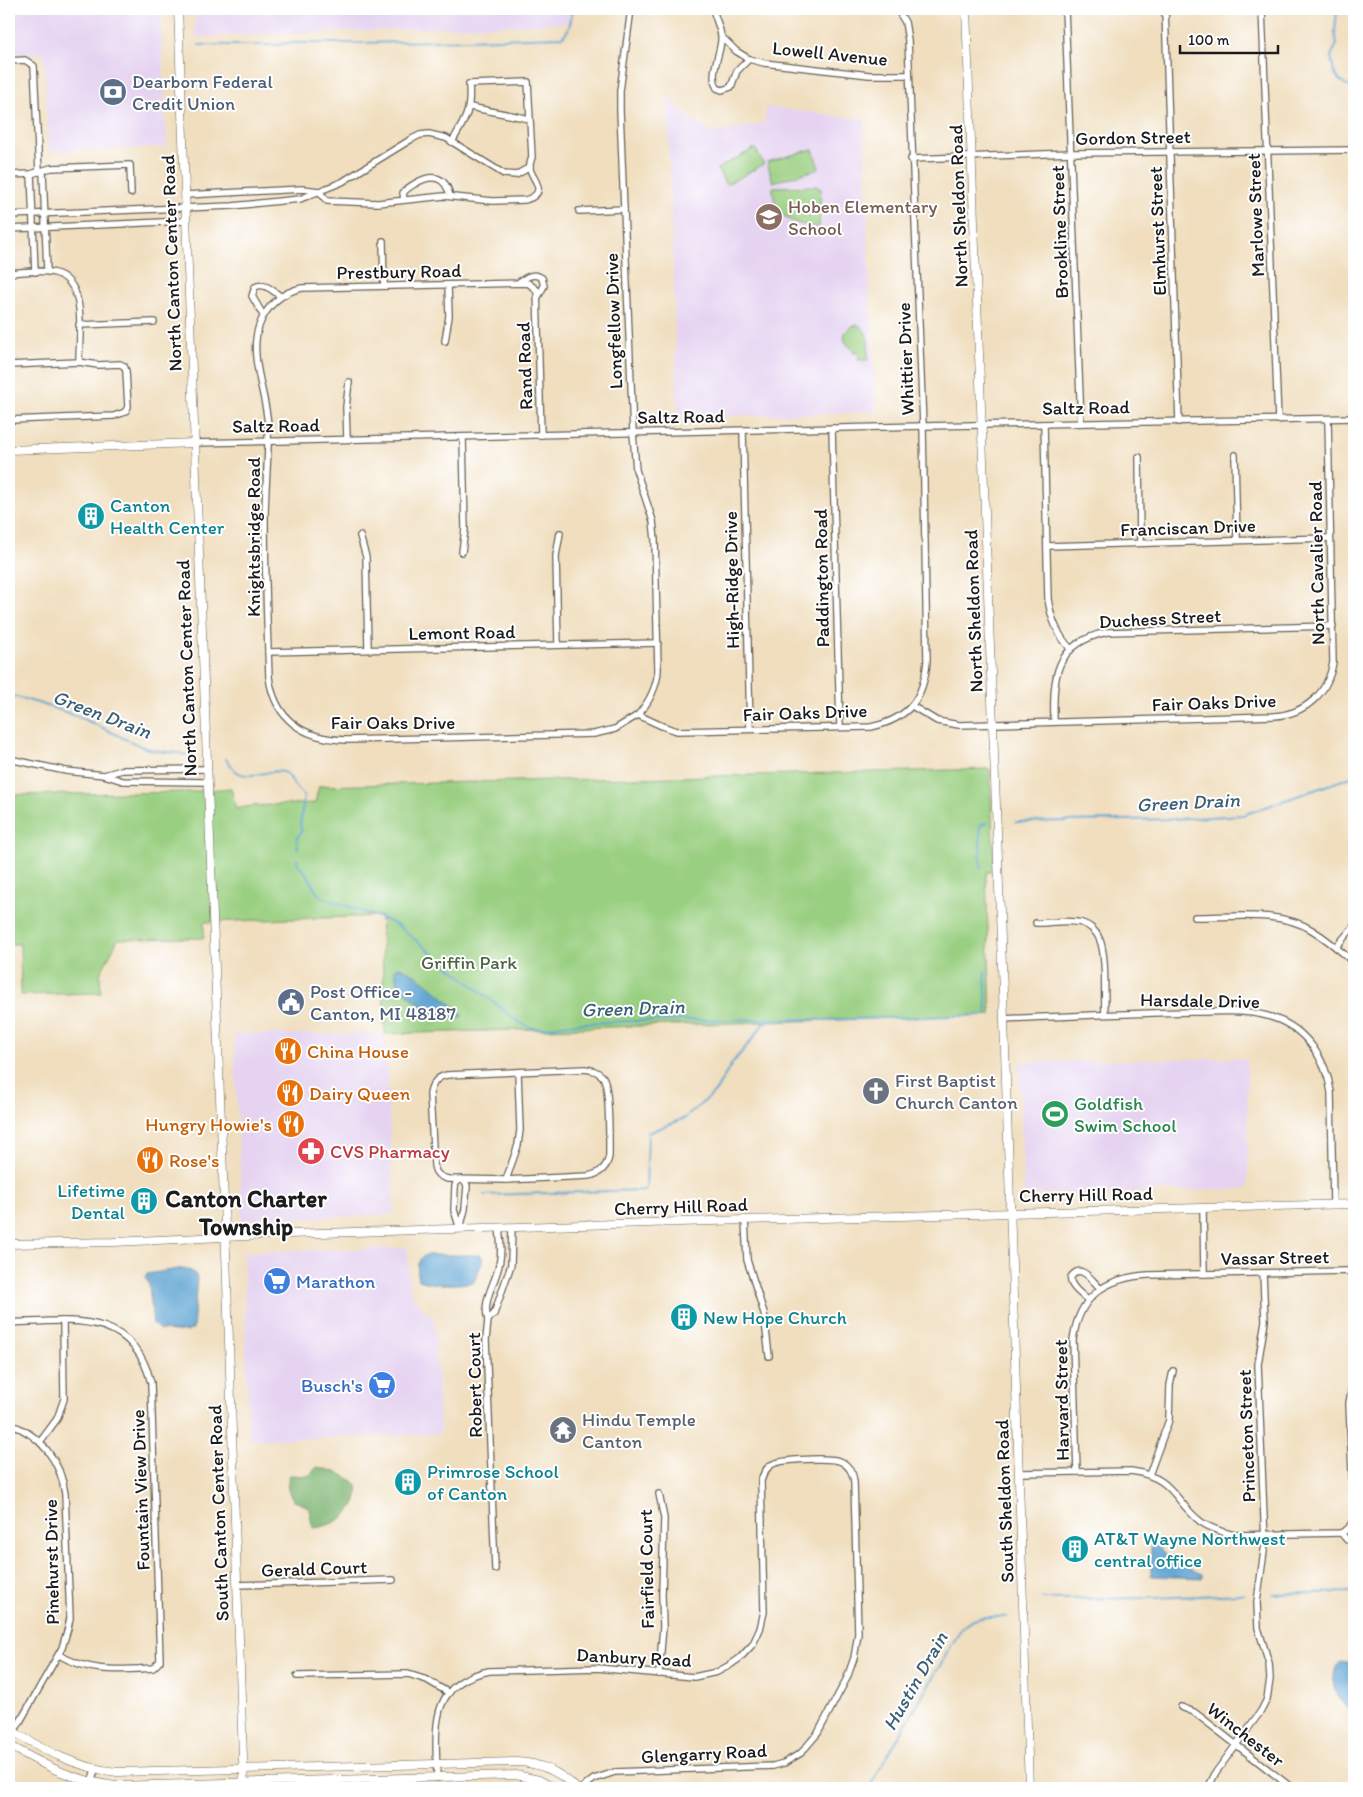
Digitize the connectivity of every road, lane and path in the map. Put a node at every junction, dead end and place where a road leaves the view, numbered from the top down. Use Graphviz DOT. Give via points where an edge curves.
graph roads {
  1 [pos="178,9"];
  2 [pos="631,9"];
  3 [pos="713,9"];
  4 [pos="897,9"];
  5 [pos="966,9"];
  6 [pos="1065,9"];
  7 [pos="1165,9"];
  8 [pos="1262,9"];
  9 [pos="722,37"];
  10 [pos="749,59"];
  11 [pos="9,61"];
  12 [pos="908,75"];
  13 [pos="470,107"];
  14 [pos="530,119"];
  15 [pos="452,142"];
  16 [pos="1354,150"];
  17 [pos="1169,151"];
  18 [pos="1268,151"];
  19 [pos="1071,153"];
  20 [pos="972,156"];
  21 [pos="912,159"];
  22 [pos="530,167"];
  23 [pos="41,172"];
  24 [pos="31,174"];
  25 [pos="9,175"];
  26 [pos="275,190"];
  27 [pos="319,191"];
  28 [pos="131,193"];
  29 [pos="217,194"];
  30 [pos="184,195"];
  31 [pos="450,196"];
  32 [pos="404,199"];
  33 [pos="276,202"];
  34 [pos="218,206"];
  35 [pos="185,207"];
  36 [pos="624,209"];
  37 [pos="117,210"];
  38 [pos="579,211"];
  39 [pos="33,214"];
  40 [pos="45,214"];
  41 [pos="9,215"];
  42 [pos="186,221"];
  43 [pos="118,223"];
  44 [pos="33,227"];
  45 [pos="46,227"];
  46 [pos="9,229"];
  47 [pos="383,241"];
  48 [pos="47,271"];
  49 [pos="35,272"];
  50 [pos="9,273"];
  51 [pos="542,278"];
  52 [pos="519,282"];
  53 [pos="448,285"];
  54 [pos="384,286"];
  55 [pos="533,286"];
  56 [pos="280,296"];
  57 [pos="538,297"];
  58 [pos="263,315"];
  59 [pos="154,322"];
  60 [pos="79,325"];
  61 [pos="445,341"];
  62 [pos="79,362"];
  63 [pos="9,365"];
  64 [pos="349,382"];
  65 [pos="1354,418"];
  66 [pos="1328,419"];
  67 [pos="9,420"];
  68 [pos="1278,420"];
  69 [pos="1180,422"];
  70 [pos="1081,423"];
  71 [pos="1044,424"];
  72 [pos="982,425"];
  73 [pos="923,426"];
  74 [pos="832,428"];
  75 [pos="743,430"];
  76 [pos="633,433"];
  77 [pos="541,435"];
  78 [pos="463,437"];
  79 [pos="347,440"];
  80 [pos="268,441"];
  81 [pos="194,443"];
  82 [pos="9,450"];
  83 [pos="1235,455"];
  84 [pos="1139,457"];
  85 [pos="560,533"];
  86 [pos="360,536"];
  87 [pos="1330,538"];
  88 [pos="1237,540"];
  89 [pos="1140,543"];
  90 [pos="1047,546"];
  91 [pos="462,552"];
  92 [pos="1333,626"];
  93 [pos="658,643"];
  94 [pos="558,645"];
  95 [pos="368,649"];
  96 [pos="1071,649"];
  97 [pos="268,652"];
  98 [pos="1314,700"];
  99 [pos="912,706"];
  100 [pos="638,715"];
  101 [pos="1054,722"];
  102 [pos="293,724"];
  103 [pos="993,724"];
  104 [pos="840,726"];
  105 [pos="750,729"];
  106 [pos="9,759"];
  107 [pos="206,769"];
  108 [pos="104,774"];
  109 [pos="207,782"];
  110 [pos="1195,917"];
  111 [pos="1036,924"];
  112 [pos="1354,926"];
  113 [pos="1336,947"];
  114 [pos="1354,963"];
  115 [pos="1105,1014"];
  116 [pos="1004,1019"];
  117 [pos="518,1072"];
  118 [pos="461,1179"];
  119 [pos="506,1180"];
  120 [pos="1333,1204"];
  121 [pos="1354,1204"];
  122 [pos="1203,1208"];
  123 [pos="1011,1212"];
  124 [pos="744,1220"];
  125 [pos="500,1227"];
  126 [pos="512,1227"];
  127 [pos="460,1229"];
  128 [pos="225,1236"];
  129 [pos="9,1244"];
  130 [pos="1354,1266"];
  131 [pos="1347,1271"];
  132 [pos="1264,1272"];
  133 [pos="1354,1273"];
  134 [pos="1204,1274"];
  135 [pos="1100,1288"];
  136 [pos="1088,1300"];
  137 [pos="488,1320"];
  138 [pos="63,1321"];
  139 [pos="9,1323"];
  140 [pos="769,1356"];
  141 [pos="1173,1371"];
  142 [pos="1354,1378"];
  143 [pos="9,1424"];
  144 [pos="40,1442"];
  145 [pos="851,1470"];
  146 [pos="1077,1472"];
  147 [pos="1020,1473"];
  148 [pos="1149,1475"];
  149 [pos="659,1494"];
  150 [pos="1354,1519"];
  151 [pos="1341,1533"];
  152 [pos="1264,1535"];
  153 [pos="1354,1538"];
  154 [pos="495,1569"];
  155 [pos="393,1580"];
  156 [pos="237,1585"];
  157 [pos="59,1655"];
  158 [pos="659,1674"];
  159 [pos="297,1676"];
  160 [pos="449,1693"];
  161 [pos="1181,1707"];
  162 [pos="11,1730"];
  163 [pos="9,1740"];
  164 [pos="9,1745"];
  165 [pos="1235,1745"];
  166 [pos="510,1762"];
  167 [pos="436,1764"];
  168 [pos="401,1765"];
  169 [pos="311,1768"];
  170 [pos="94,1769"];
  171 [pos="243,1770"];
  172 [pos="145,1772"];
  173 [pos="511,1776"];
  174 [pos="437,1778"];
  175 [pos="402,1779"];
  176 [pos="311,1781"];
  177 [pos="91,1785"];
  178 [pos="145,1786"];
  179 [pos="243,1786"];
  180 [pos="554,1788"];
  181 [pos="576,1788"];
  182 [pos="582,1788"];
  183 [pos="1029,1788"];
  184 [pos="1208,1788"];
  185 [pos="1292,1788"];
  1 -- 30 [label="street, North Canton Center Road"];
  2 -- 36 [label="street, Longfellow Drive" via="620,91"];
  3 -- 9 [label="street, Lowell Avenue"];
  4 -- 12 [label="street, Whittier Drive" via="907,32"];
  5 -- 20 [label="street, North Sheldon Road"];
  6 -- 19 [label="street, Brookline Street"];
  7 -- 17 [label="street, Elmhurst Street"];
  8 -- 18 [label="street, Marlowe Street"];
  9 -- 10 [label="street, Lowell Avenue"];
  9 -- 10 [label="street, Lowell Avenue" via="715,76 717,88 725,90 731,87 737,71"];
  10 -- 12 [label="street, Lowell Avenue" via="869,74"];
  11 -- 23 [label="street" via="25,60 34,66"];
  12 -- 21 [label="street, Whittier Drive"];
  13 -- 14 [label="street"];
  13 -- 14 [label="street" via="469,84 528,82"];
  13 -- 15 [label="street"];
  14 -- 22 [label="street"];
  15 -- 22 [label="street" via="504,174 516,174"];
  15 -- 27 [label="street" via="437,134 420,135 342,182"];
  16 -- 18 [label="street, Gordon Street"];
  17 -- 18 [label="street, Gordon Street"];
  17 -- 19 [label="street, Gordon Street"];
  17 -- 69 [label="street, Elmhurst Street"];
  18 -- 68 [label="street, Marlowe Street"];
  19 -- 20 [label="street, Gordon Street"];
  19 -- 70 [label="street, Brookline Street"];
  20 -- 21 [label="street, Gordon Street"];
  20 -- 72 [label="street, North Sheldon Road"];
  21 -- 73 [label="street, Whittier Drive"];
  22 -- 31 [label="street" via="538,186 536,194 530,198 493,201"];
  23 -- 24 [label="street"];
  23 -- 28 [label="street" via="50,168 130,165"];
  23 -- 40 [label="street"];
  24 -- 25 [label="street"];
  24 -- 39 [label="street"];
  26 -- 27 [label="street"];
  26 -- 29 [label="street"];
  26 -- 33 [label="street"];
  27 -- 32 [label="street" via="327,201 378,203"];
  27 -- 33 [label="street" via="300,199"];
  29 -- 30 [label="street"];
  29 -- 34 [label="street"];
  30 -- 35 [label="street, North Canton Center Road"];
  31 -- 32 [label="street"];
  31 -- 32 [label="street" via="443,181 424,178 406,189"];
  33 -- 34 [label="street"];
  34 -- 35 [label="street"];
  35 -- 37 [label="street"];
  35 -- 42 [label="street, North Canton Center Road"];
  36 -- 38 [label="street"];
  36 -- 76 [label="street, Longfellow Drive"];
  37 -- 40 [label="street"];
  37 -- 43 [label="street"];
  39 -- 40 [label="street"];
  39 -- 41 [label="street"];
  39 -- 44 [label="street"];
  40 -- 45 [label="street"];
  42 -- 43 [label="street"];
  42 -- 81 [label="street, North Canton Center Road"];
  43 -- 45 [label="street"];
  44 -- 45 [label="street"];
  44 -- 46 [label="street"];
  44 -- 49 [label="street"];
  45 -- 48 [label="street"];
  47 -- 54 [label="street"];
  48 -- 49 [label="street"];
  48 -- 60 [label="street" via="63,276 73,285 78,296"];
  49 -- 50 [label="street"];
  51 -- 52 [label="street, Prestbury Road" via="529,275"];
  51 -- 57 [label="street, Rand Road" via="544,286"];
  52 -- 53 [label="street, Prestbury Road"];
  52 -- 55 [label="street, Prestbury Road"];
  53 -- 54 [label="street, Prestbury Road"];
  53 -- 61 [label="street" via="449,316"];
  54 -- 56 [label="street, Prestbury Road" via="302,288"];
  55 -- 57 [label="street, Rand Road"];
  56 -- 58 [label="street, Prestbury Road"];
  56 -- 58 [label="street" via="264,285 254,287 252,296"];
  57 -- 77 [label="street, Rand Road"];
  58 -- 80 [label="street, Knightsbridge Road" via="256,348"];
  59 -- 60 [label="street"];
  60 -- 62 [label="street"];
  62 -- 63 [label="street"];
  62 -- 67 [label="street" via="124,366 128,407 125,412 120,415"];
  64 -- 79 [label="street"];
  65 -- 66 [label="street, Saltz Road"];
  66 -- 68 [label="street, Saltz Road"];
  66 -- 87 [label="street, North Cavalier Road"];
  68 -- 69 [label="street, Saltz Road"];
  69 -- 70 [label="street, Saltz Road"];
  70 -- 71 [label="street, Saltz Road"];
  71 -- 72 [label="street, Saltz Road"];
  71 -- 90 [label="street"];
  72 -- 73 [label="street, Saltz Road"];
  72 -- 103 [label="street, North Sheldon Road"];
  73 -- 74 [label="street, Saltz Road"];
  73 -- 99 [label="street, Whittier Drive" via="927,661 923,686"];
  74 -- 75 [label="street, Saltz Road"];
  74 -- 104 [label="street, Paddington Road"];
  75 -- 76 [label="street, Saltz Road"];
  75 -- 105 [label="street, High-Ridge Drive"];
  76 -- 77 [label="street, Saltz Road"];
  76 -- 93 [label="street, Longfellow Drive" via="636,470 653,520"];
  77 -- 78 [label="street, Saltz Road"];
  78 -- 79 [label="street, Saltz Road"];
  78 -- 91 [label="street" via="465,529"];
  79 -- 80 [label="street, Saltz Road"];
  80 -- 81 [label="street, Saltz Road"];
  80 -- 97 [label="street, Knightsbridge Road" via="265,516"];
  81 -- 82 [label="street, Saltz Road"];
  81 -- 107 [label="street, North Canton Center Road"];
  83 -- 88 [label="street"];
  84 -- 89 [label="street"];
  85 -- 94 [label="street" via="556,556"];
  86 -- 95 [label="street" via="366,558"];
  87 -- 88 [label="street, Franciscan Drive"];
  87 -- 92 [label="street, North Cavalier Road"];
  88 -- 89 [label="street, Franciscan Drive"];
  89 -- 90 [label="street, Franciscan Drive"];
  90 -- 96 [label="street" via="1050,612 1058,632"];
  92 -- 96 [label="street, Duchess Street" via="1107,632 1088,637"];
  92 -- 98 [label="street, North Cavalier Road" via="1332,670 1325,688"];
  93 -- 94 [label="street, Lemont Road"];
  93 -- 100 [label="street, Longfellow Drive" via="656,681 649,700"];
  94 -- 95 [label="street, Lemont Road"];
  95 -- 97 [label="street, Lemont Road"];
  96 -- 101 [label="street, Duchess Street" via="1061,662 1054,680"];
  97 -- 102 [label="street, Knightsbridge Road" via="271,691 279,708"];
  98 -- 101 [label="street, Fair Oaks Drive" via="1302,710 1274,716"];
  99 -- 103 [label="street, Fair Oaks Drive" via="945,723"];
  99 -- 104 [label="street, Fair Oaks Drive" via="881,725"];
  100 -- 102 [label="street, Fair Oaks Drive" via="614,729 594,734 336,740 312,735"];
  100 -- 105 [label="street, Fair Oaks Drive" via="677,731"];
  101 -- 103 [label="street, Fair Oaks Drive"];
  103 -- 116 [label="street, North Sheldon Road"];
  104 -- 105 [label="street, Fair Oaks Drive"];
  106 -- 108 [label="street" via="66,771"];
  107 -- 108 [label="street" via="122,770"];
  107 -- 109 [label="street, North Canton Center Road"];
  108 -- 109 [label="street" via="123,781"];
  109 -- 128 [label="street, North Canton Center Road"];
  110 -- 113 [label="street" via="1288,920 1312,929"];
  111 -- 115 [label="street" via="1073,921 1086,924 1098,935 1103,950"];
  112 -- 113 [label="street"];
  113 -- 114 [label="street"];
  115 -- 116 [label="street, Harsdale Drive"];
  115 -- 120 [label="street, Harsdale Drive" via="1250,1012 1276,1018 1298,1032 1318,1054 1329,1083"];
  116 -- 123 [label="street, North Sheldon Road"];
  117 -- 118 [label="street" via="447,1075 433,1084 430,1094 434,1170 442,1178"];
  117 -- 119 [label="street" via="520,1130"];
  117 -- 119 [label="street" via="585,1069 600,1074 606,1085 609,1156 606,1166 596,1175"];
  118 -- 119 [label="street"];
  118 -- 127 [label="street" via="467,1186 466,1209"];
  118 -- 127 [label="street" via="455,1186 454,1210"];
  120 -- 121 [label="street, Cherry Hill Road"];
  120 -- 122 [label="street, Cherry Hill Road"];
  122 -- 123 [label="street, Cherry Hill Road"];
  122 -- 134 [label="street"];
  123 -- 124 [label="street, Cherry Hill Road"];
  123 -- 147 [label="street, South Sheldon Road"];
  124 -- 126 [label="street, Cherry Hill Road"];
  124 -- 140 [label="street" via="747,1260 764,1313"];
  125 -- 126 [label="street, Cherry Hill Road"];
  125 -- 127 [label="street, Cherry Hill Road"];
  125 -- 137 [label="street, Robert Court" via="501,1258 487,1299"];
  126 -- 137 [label="street, Robert Court" via="511,1265 494,1314"];
  127 -- 128 [label="street, Cherry Hill Road"];
  128 -- 129 [label="street, Cherry Hill Road"];
  128 -- 156 [label="street, South Canton Center Road"];
  130 -- 131 [label="street, Vassar Street"];
  131 -- 132 [label="street, Vassar Street"];
  131 -- 133 [label="street, Vassar Street"];
  132 -- 134 [label="street, Vassar Street"];
  132 -- 152 [label="street, Princeton Street" via="1265,1321 1258,1364"];
  134 -- 135 [label="street, Harvard Street" via="1129,1276"];
  135 -- 136 [label="street, Harvard Street"];
  135 -- 136 [label="street" via="1083,1272 1073,1274 1072,1284"];
  136 -- 146 [label="street, Harvard Street" via="1078,1320 1074,1340"];
  137 -- 154 [label="street, Robert Court" via="486,1340"];
  138 -- 139 [label="street, Fountain View Drive"];
  138 -- 144 [label="street" via="64,1399 57,1420"];
  138 -- 157 [label="street, Fountain View Drive" via="93,1322 117,1332 137,1350 149,1374 161,1659 153,1668 105,1670 81,1666"];
  141 -- 148 [label="street" via="1169,1420"];
  142 -- 150 [label="street" via="1349,1403"];
  143 -- 144 [label="street, Pinehurst Drive"];
  144 -- 157 [label="street, Pinehurst Drive" via="57,1464 65,1494 70,1618"];
  145 -- 158 [label="street, Danbury Road" via="845,1464 832,1460 782,1461 766,1469 761,1481 765,1605 756,1638 740,1658 717,1672 694,1676"];
  145 -- 182 [label="street, Glengarry Road" via="858,1621 856,1648 843,1688 809,1745 793,1758 773,1766 615,1772 594,1779"];
  146 -- 147 [label="street"];
  146 -- 148 [label="street" via="1131,1471"];
  147 -- 183 [label="street, South Sheldon Road"];
  148 -- 152 [label="street" via="1169,1487 1195,1516 1210,1527 1234,1535"];
  149 -- 158 [label="street, Fairfield Court" via="664,1518"];
  150 -- 151 [label="street"];
  151 -- 152 [label="street"];
  151 -- 153 [label="street" via="1347,1540"];
  152 -- 165 [label="street, Princeton Street" via="1264,1556 1256,1595 1257,1618 1269,1663 1270,1686 1261,1711"];
  155 -- 156 [label="street, Gerald Court"];
  156 -- 171 [label="street, South Canton Center Road"];
  157 -- 162 [label="street, Pinehurst Drive"];
  158 -- 160 [label="street, Danbury Road" via="597,1668 489,1671 466,1678"];
  159 -- 160 [label="street" via="408,1674 427,1680"];
  160 -- 167 [label="street, Danbury Road" via="436,1720"];
  161 -- 165 [label="street, Winchester" via="1194,1712"];
  162 -- 163 [label="street, Pinehurst Drive"];
  162 -- 170 [label="street" via="54,1755"];
  164 -- 177 [label="street" via="52,1770"];
  165 -- 184 [label="street, Princeton Street"];
  165 -- 185 [label="street, Winchester"];
  166 -- 167 [label="street"];
  166 -- 173 [label="street"];
  166 -- 181 [label="street" via="532,1763 546,1768"];
  167 -- 168 [label="street"];
  167 -- 174 [label="street, Danbury Road"];
  168 -- 169 [label="street"];
  168 -- 175 [label="street"];
  169 -- 171 [label="street"];
  169 -- 176 [label="street"];
  170 -- 172 [label="street"];
  170 -- 177 [label="street"];
  171 -- 172 [label="street"];
  171 -- 179 [label="street, South Canton Center Road"];
  172 -- 178 [label="street"];
  173 -- 174 [label="street"];
  173 -- 180 [label="street" via="532,1778"];
  174 -- 175 [label="street"];
  175 -- 176 [label="street"];
  176 -- 179 [label="street"];
  177 -- 178 [label="street"];
  178 -- 179 [label="street"];
}
